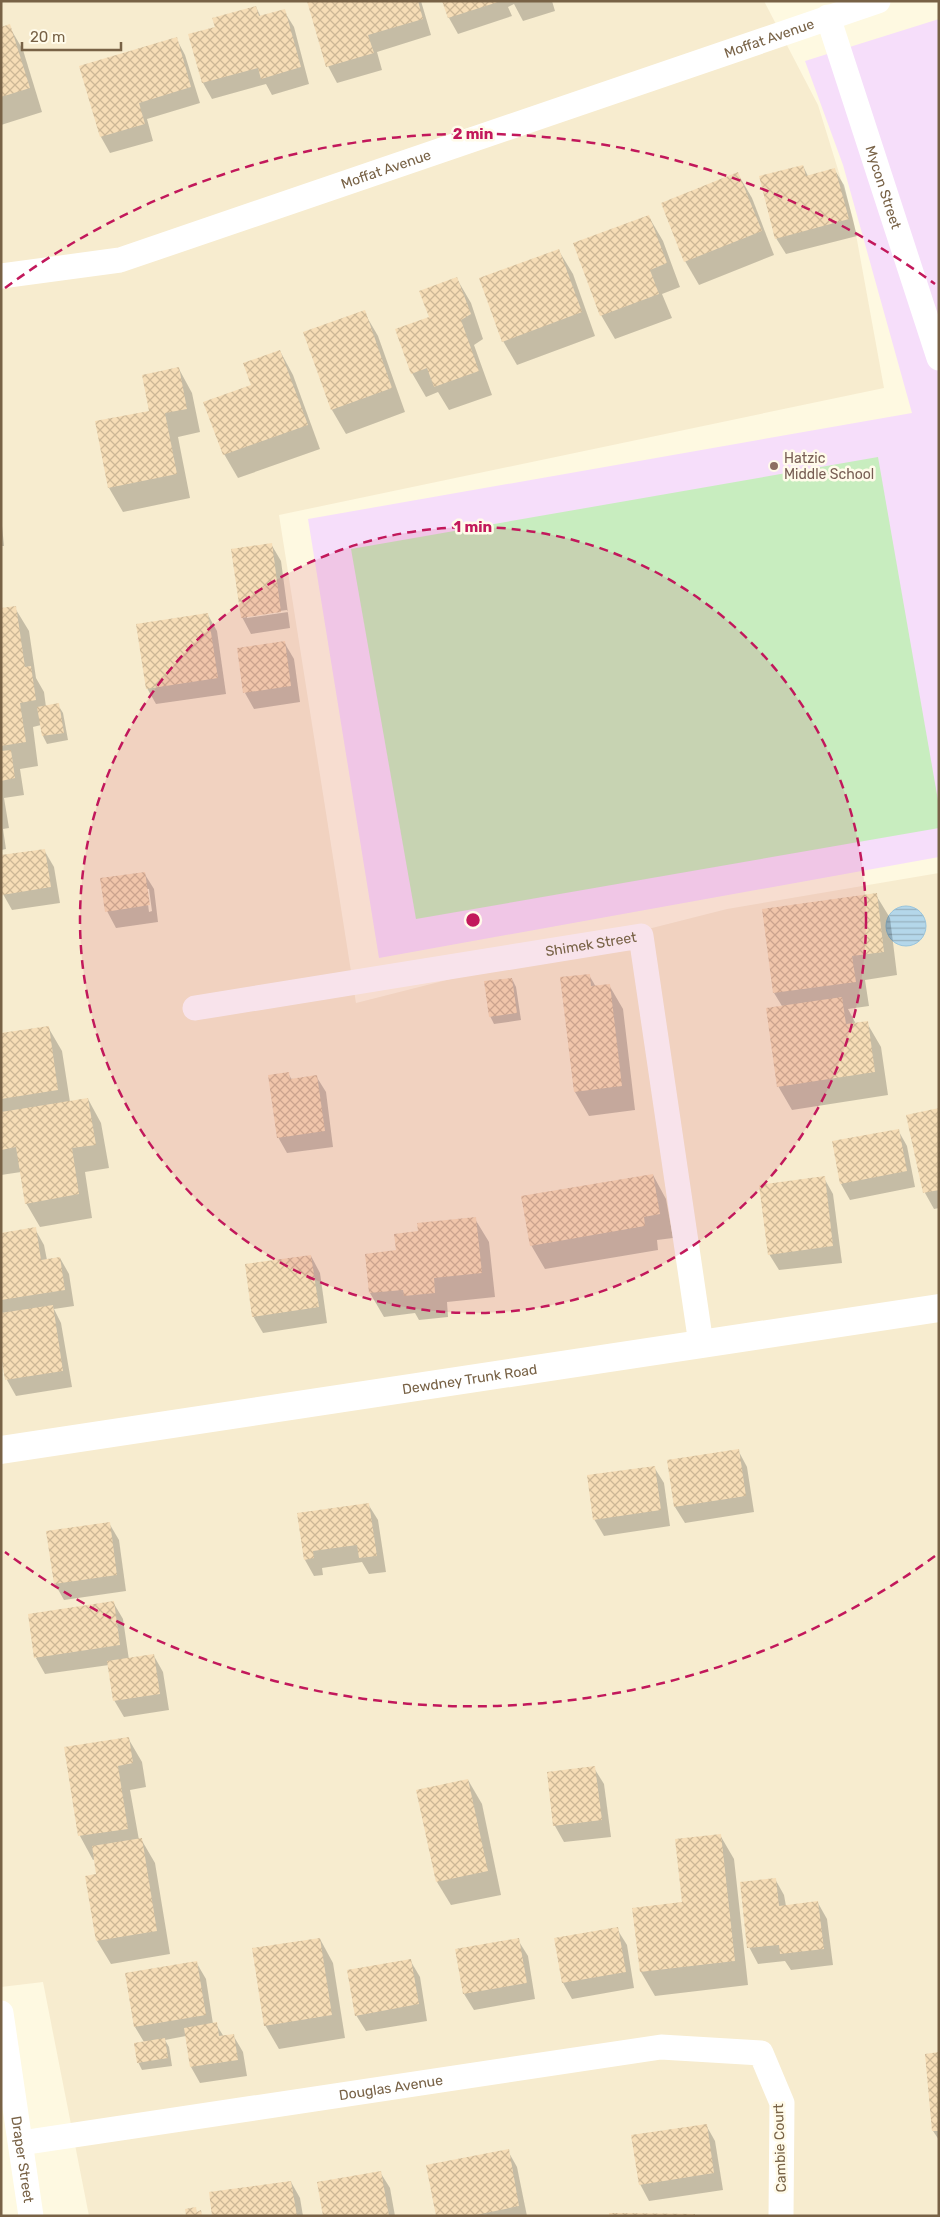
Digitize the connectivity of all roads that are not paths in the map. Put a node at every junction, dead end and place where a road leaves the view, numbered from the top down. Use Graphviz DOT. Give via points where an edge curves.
graph roads {
  1 [pos="878,1"];
  2 [pos="828,16"];
  3 [pos="1,276"];
  4 [pos="939,358"];
  5 [pos="195,1008"];
  6 [pos="939,1308"];
  7 [pos="701,1344"];
  8 [pos="1,1450"];
  9 [pos="1,2013"];
  10 [pos="760,2053"];
  11 [pos="20,2143"];
  12 [pos="31,2216"];
  13 [pos="781,2216"];
  1 -- 2 [label="street, Moffat Avenue"];
  2 -- 3 [label="street, Moffat Avenue" via="120,260"];
  2 -- 4 [label="street, Mycon Street"];
  5 -- 7 [label="street, Shimek Street" via="641,936"];
  6 -- 7 [label="main road, Dewdney Trunk Road"];
  7 -- 8 [label="main road, Dewdney Trunk Road"];
  9 -- 11 [label="street, Draper Street"];
  10 -- 11 [label="street, Douglas Avenue" via="661,2047"];
  10 -- 13 [label="street, Cambie Court" via="782,2104"];
  11 -- 12 [label="street, Draper Street"];
}
